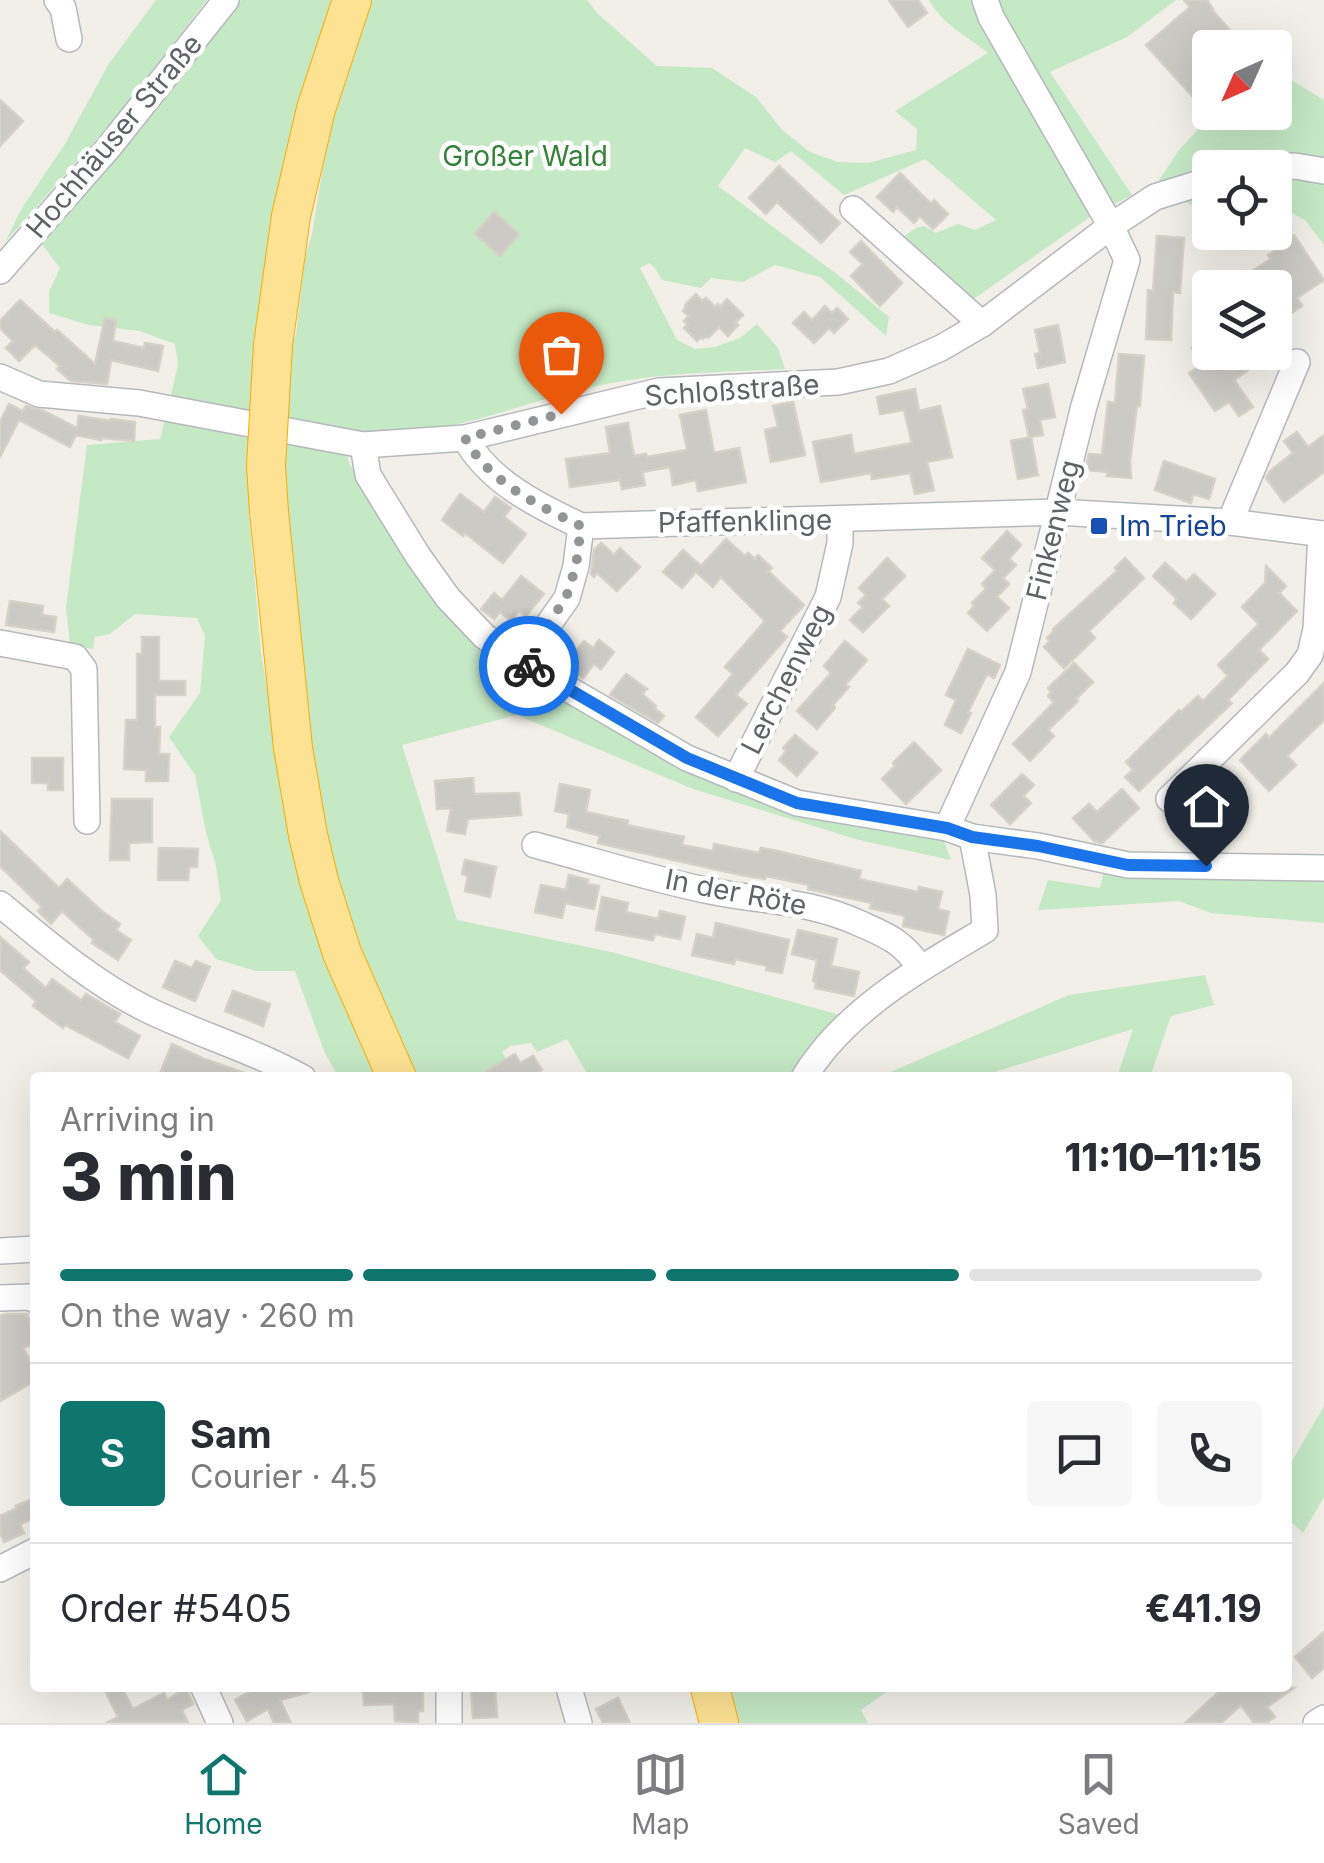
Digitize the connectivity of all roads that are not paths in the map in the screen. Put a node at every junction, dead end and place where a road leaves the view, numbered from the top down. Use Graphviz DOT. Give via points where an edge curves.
graph roads {
  1 [pos="56,0"];
  2 [pos="226,0"];
  3 [pos="352,0"];
  4 [pos="985,0"];
  5 [pos="69,40"];
  6 [pos="1292,166"];
  7 [pos="1324,171"];
  8 [pos="1192,186"];
  9 [pos="853,208"];
  10 [pos="1111,226"];
  11 [pos="0,271"];
  12 [pos="982,324"];
  13 [pos="1296,362"];
  14 [pos="0,377"];
  15 [pos="465,438"];
  16 [pos="363,445"];
  17 [pos="1057,512"];
  18 [pos="840,519"];
  19 [pos="1230,522"];
  20 [pos="581,526"];
  21 [pos="1322,534"];
  22 [pos="0,643"];
  23 [pos="522,662"];
  24 [pos="736,778"];
  25 [pos="1170,799"];
  26 [pos="87,821"];
  27 [pos="947,828"];
  28 [pos="972,837"];
  29 [pos="535,845"];
  30 [pos="1324,868"];
  31 [pos="0,904"];
  32 [pos="921,968"];
  33 [pos="289,1072"];
  34 [pos="394,1072"];
  35 [pos="807,1072"];
  36 [pos="30,1249"];
  37 [pos="0,1251"];
  38 [pos="30,1297"];
  39 [pos="0,1298"];
  40 [pos="30,1553"];
  41 [pos="0,1569"];
  42 [pos="207,1692"];
  43 [pos="448,1692"];
  44 [pos="570,1692"];
  45 [pos="711,1692"];
  46 [pos="1324,1718"];
  47 [pos="220,1723"];
  48 [pos="449,1723"];
  49 [pos="579,1723"];
  50 [pos="719,1723"];
  51 [pos="1316,1723"];
  1 -- 5 [label="street" via="64,8"];
  2 -- 11 [label="street, Hochhäuser Straße"];
  3 -- 34 [label="highway, bridge" via="316,109 291,216 273,345 266,466 293,748 308,834 342,954"];
  4 -- 10 [label="street"];
  6 -- 7 [label="street"];
  8 -- 10 [label="street, Schloßstraße" via="1155,197"];
  9 -- 12 [label="street"];
  10 -- 12 [label="street, Schloßstraße"];
  10 -- 17 [label="street, Finkenweg" via="1127,260"];
  12 -- 15 [label="street, Schloßstraße" via="888,371 838,382 659,391"];
  13 -- 19 [label="street"];
  14 -- 16 [label="street, Schloßstraße" via="39,394 138,403"];
  15 -- 16 [label="street, Schloßstraße"];
  15 -- 20 [label="street, Pfaffenklinge" via="491,473"];
  16 -- 23 [label="street" via="368,475 448,598 484,636"];
  17 -- 18 [label="street, Pfaffenklinge"];
  17 -- 19 [label="street"];
  17 -- 27 [label="street, Finkenweg" via="1018,672"];
  18 -- 20 [label="street, Pfaffenklinge"];
  18 -- 24 [label="street, Lerchenweg" via="828,596"];
  19 -- 21 [label="street"];
  20 -- 23 [label="street" via="566,598"];
  21 -- 25 [label="street" via="1310,654"];
  22 -- 26 [label="street" via="75,657 84,669"];
  23 -- 24 [label="street" via="687,758"];
  24 -- 27 [label="street" via="797,803"];
  27 -- 28 [label="street"];
  28 -- 30 [label="street" via="1128,865"];
  28 -- 32 [label="street" via="985,930"];
  29 -- 32 [label="street, In der Röte" via="707,891 837,913 896,940"];
  31 -- 33 [label="street" via="108,988"];
  32 -- 35 [label="street" via="875,998"];
  36 -- 37 [label="street"];
  38 -- 39 [label="street"];
  40 -- 41 [label="street"];
  42 -- 47 [label="street"];
  43 -- 48 [label="street"];
  44 -- 49 [label="street"];
  45 -- 50 [label="highway"];
  46 -- 51 [label="street"];
}
